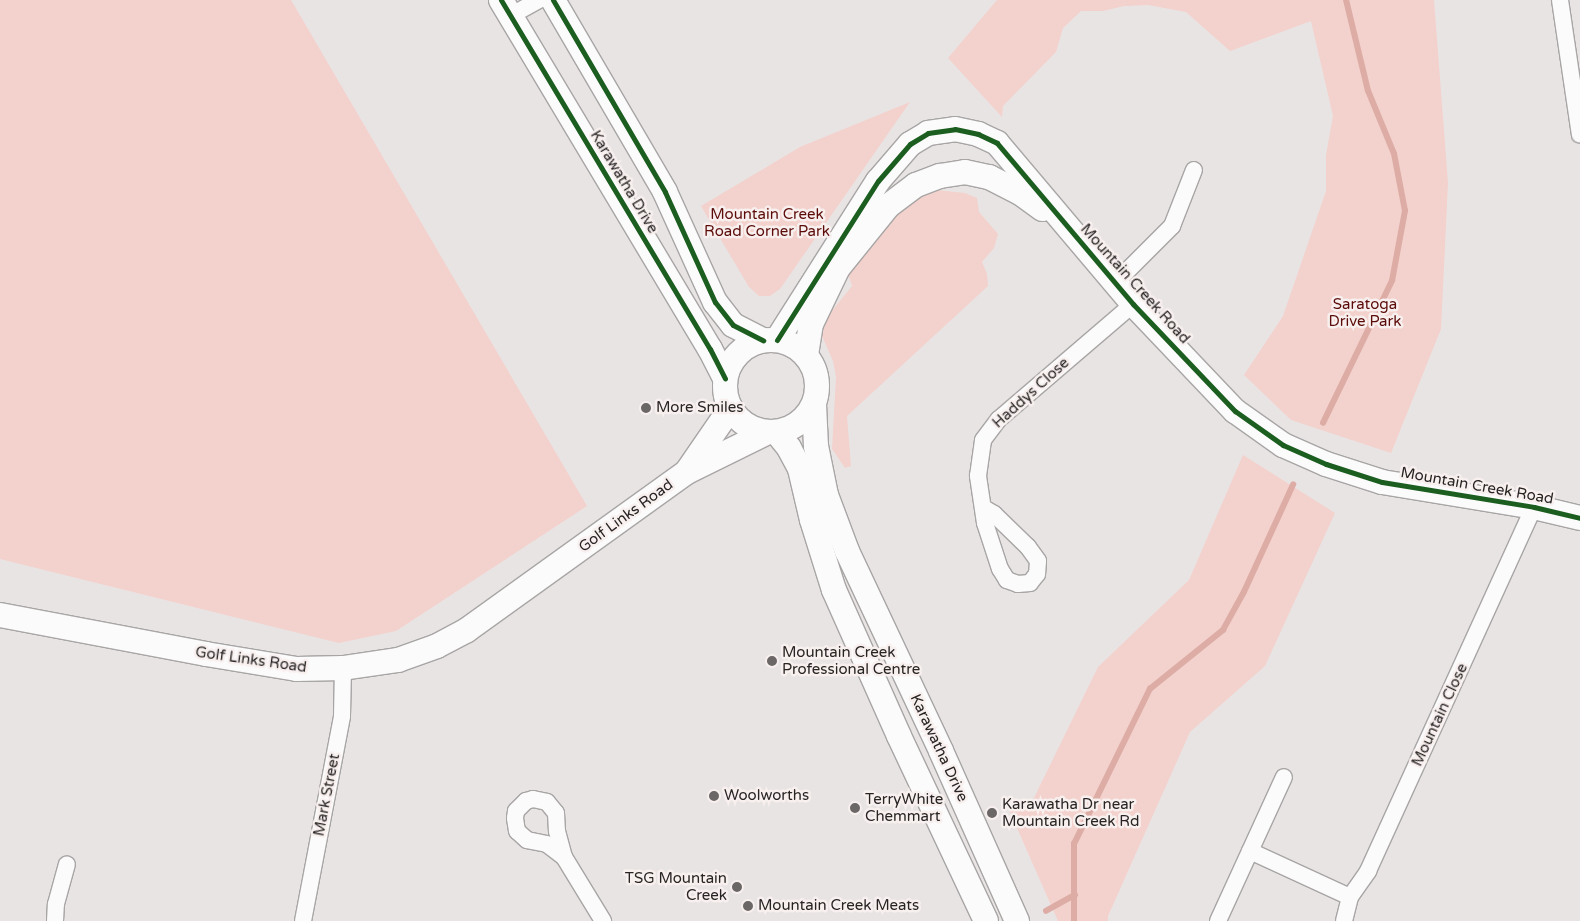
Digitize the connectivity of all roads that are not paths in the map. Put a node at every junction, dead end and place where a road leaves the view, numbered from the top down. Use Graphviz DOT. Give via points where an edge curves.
graph roads {
  1 [pos="539,0"];
  2 [pos="553,0"];
  3 [pos="1560,0"];
  4 [pos="505,8"];
  5 [pos="1580,135"];
  6 [pos="1194,170"];
  7 [pos="1066,226"];
  8 [pos="1115,283"];
  9 [pos="1133,304"];
  10 [pos="770,340"];
  11 [pos="806,355"];
  12 [pos="725,378"];
  13 [pos="814,404"];
  14 [pos="730,409"];
  15 [pos="771,433"];
  16 [pos="687,472"];
  17 [pos="1580,501"];
  18 [pos="1534,507"];
  19 [pos="984,508"];
  20 [pos="1580,518"];
  21 [pos="0,615"];
  22 [pos="343,668"];
  23 [pos="1284,777"];
  24 [pos="1250,851"];
  25 [pos="564,857"];
  26 [pos="67,864"];
  27 [pos="1350,897"];
  28 [pos="55,921"];
  29 [pos="303,921"];
  30 [pos="603,921"];
  31 [pos="986,921"];
  32 [pos="1017,921"];
  33 [pos="1218,921"];
  34 [pos="1344,921"];
  1 -- 4 [label="street"];
  2 -- 10 [label="main road, Karawatha Drive" via="664,192 715,302 733,325"];
  3 -- 5 [label="street"];
  4 -- 12 [label="main road, Karawatha Drive"];
  6 -- 8 [label="street" via="1172,226"];
  7 -- 8 [label="main road, Mountain Creek Road"];
  7 -- 10 [label="main road, Mountain Creek Road" via="997,143 956,129 928,133 910,144 878,181"];
  7 -- 11 [label="main road, Mountain Creek Road" via="1019,192 989,177 965,172 940,176 916,185 888,206 838,268 811,324"];
  8 -- 9 [label="main road, Mountain Creek Road"];
  9 -- 18 [label="main road, Mountain Creek Road" via="1235,411 1283,445 1326,464 1382,482"];
  9 -- 19 [label="street, Haddys Close" via="999,419 983,440 978,476"];
  10 -- 11 [label="main road" via="792,345"];
  10 -- 12 [label="main road" via="750,345 738,353"];
  11 -- 13 [label="main road" via="817,378"];
  12 -- 14 [label="main road" via="725,394"];
  13 -- 15 [label="main road" via="799,424"];
  13 -- 32 [label="main road, Karawatha Drive" via="816,446 826,495 847,550"];
  14 -- 15 [label="main road" via="752,429"];
  14 -- 16 [label="main road, Golf Links Road"];
  15 -- 16 [label="main road, Golf Links Road"];
  15 -- 31 [label="main road, Karawatha Drive" via="790,448 800,469 834,590"];
  16 -- 22 [label="main road, Golf Links Road" via="466,630 437,646 398,660"];
  17 -- 20 [label="street"];
  18 -- 20 [label="main road, Mountain Creek Road"];
  18 -- 27 [label="street, Mountain Close" via="1368,871"];
  21 -- 22 [label="main road, Golf Links Road" via="288,667"];
  22 -- 29 [label="street, Mark Street" via="342,716"];
  23 -- 24 [label="street"];
  24 -- 27 [label="street"];
  24 -- 33 [label="street"];
  25 -- 30 [label="street"];
  26 -- 28 [label="street" via="56,904"];
  27 -- 34 [label="street, Mountain Close"];
}
